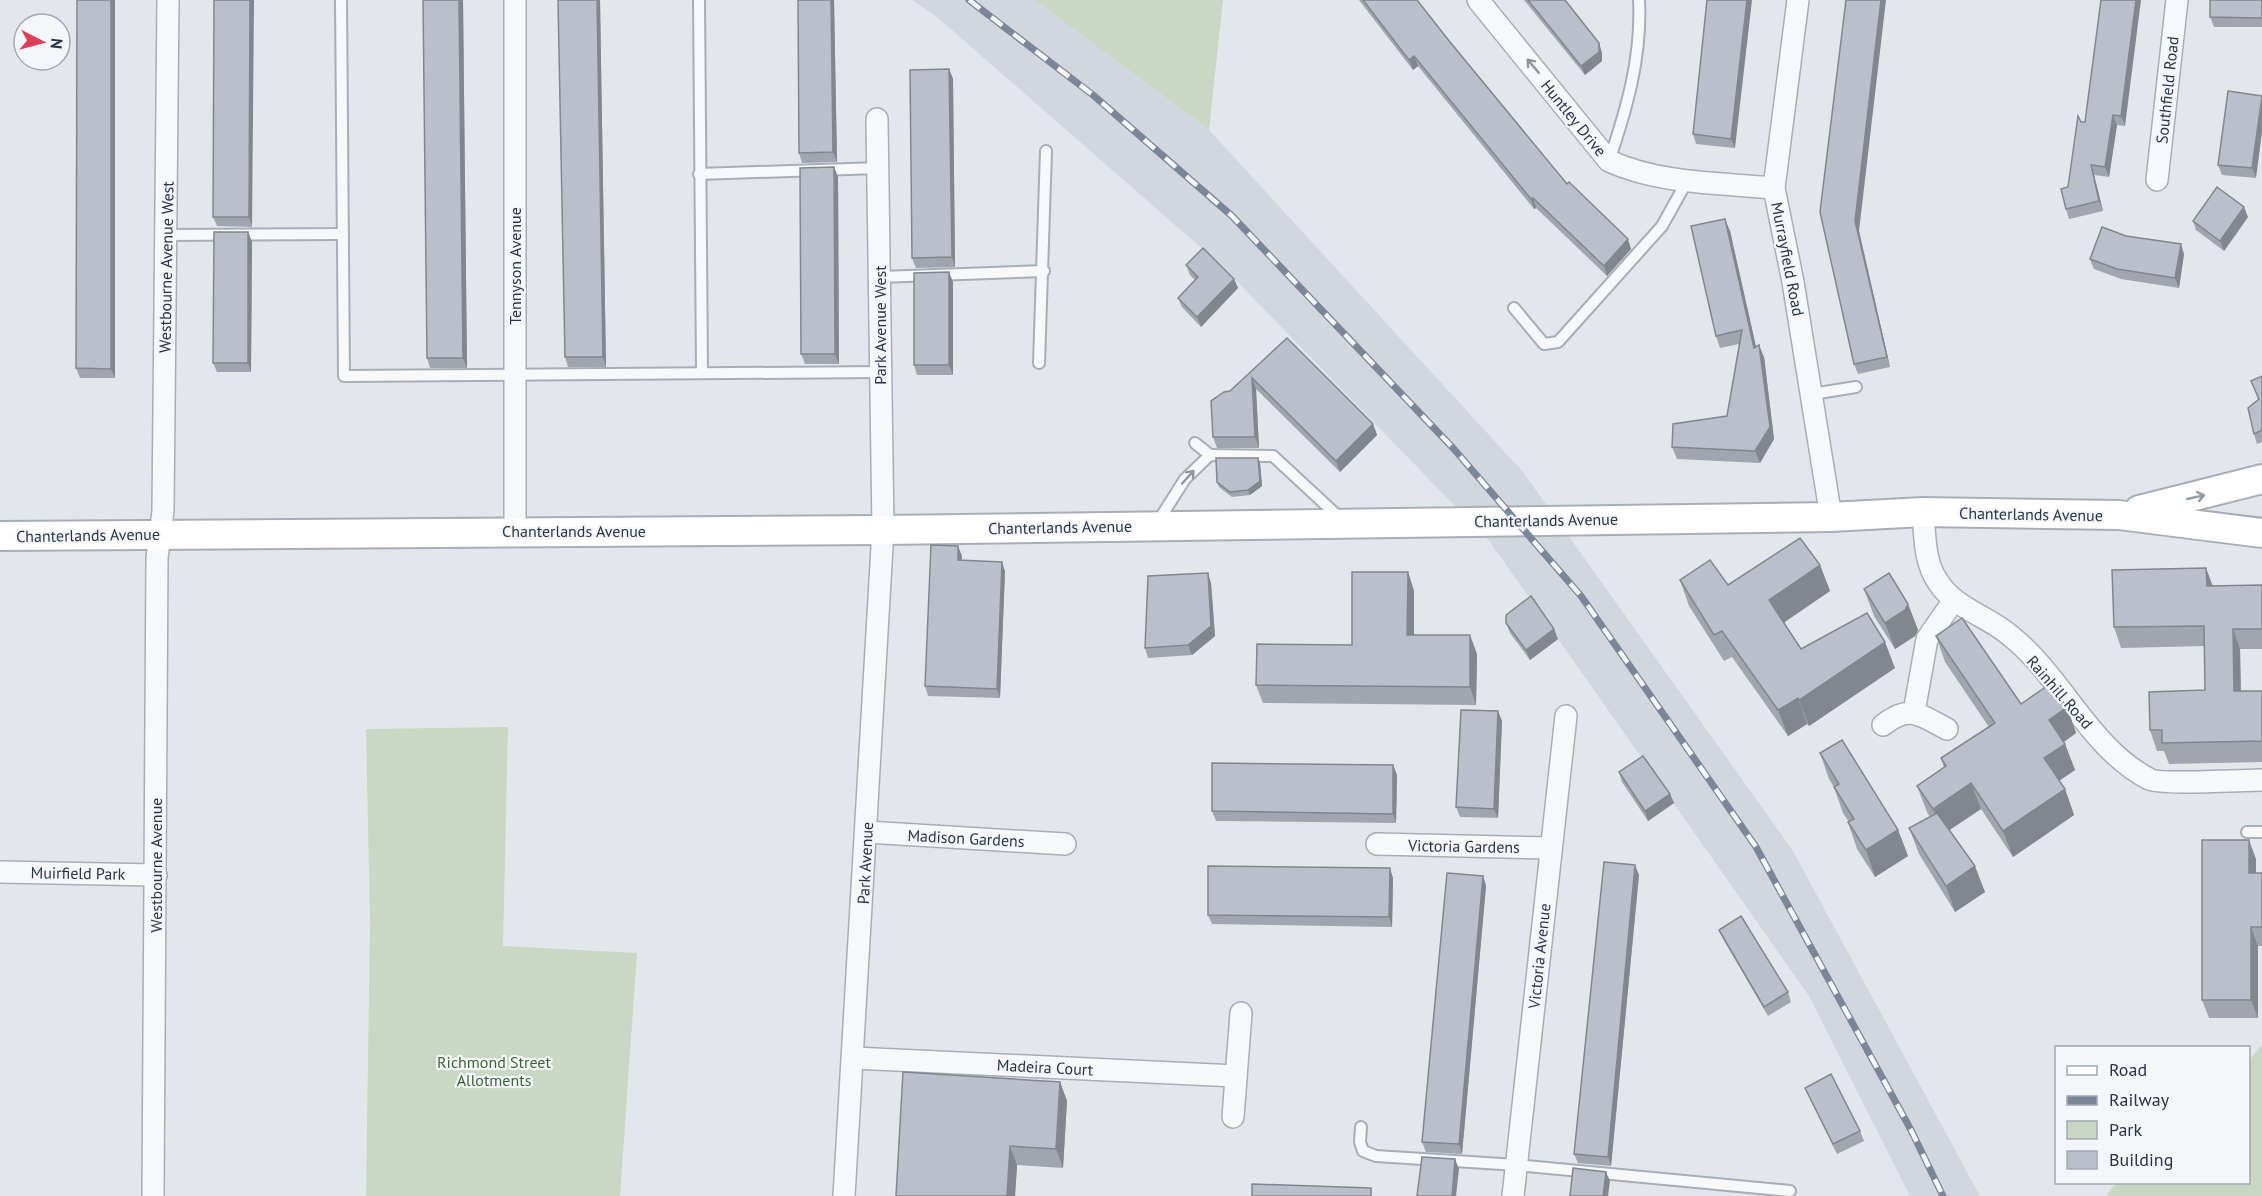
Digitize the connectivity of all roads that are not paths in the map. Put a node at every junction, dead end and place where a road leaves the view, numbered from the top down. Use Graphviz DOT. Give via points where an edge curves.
graph roads {
  1 [pos="168,0"];
  2 [pos="341,0"];
  3 [pos="515,0"];
  4 [pos="699,0"];
  5 [pos="1478,0"];
  6 [pos="1639,0"];
  7 [pos="1798,0"];
  8 [pos="2177,0"];
  9 [pos="877,119"];
  10 [pos="1046,151"];
  11 [pos="1609,161"];
  12 [pos="878,168"];
  13 [pos="699,174"];
  14 [pos="2157,180"];
  15 [pos="1688,181"];
  16 [pos="1774,188"];
  17 [pos="343,234"];
  18 [pos="166,235"];
  19 [pos="1044,271"];
  20 [pos="880,277"];
  21 [pos="1514,308"];
  22 [pos="1039,363"];
  23 [pos="702,372"];
  24 [pos="880,372"];
  25 [pos="515,374"];
  26 [pos="1856,387"];
  27 [pos="1812,394"];
  28 [pos="1195,443"];
  29 [pos="1210,455"];
  30 [pos="2262,479"];
  31 [pos="1923,512"];
  32 [pos="2119,514"];
  33 [pos="1831,516"];
  34 [pos="1345,523"];
  35 [pos="1155,526"];
  36 [pos="883,530"];
  37 [pos="515,532"];
  38 [pos="2262,533"];
  39 [pos="160,534"];
  40 [pos="0,536"];
  41 [pos="1954,600"];
  42 [pos="1914,712"];
  43 [pos="1566,716"];
  44 [pos="1883,725"];
  45 [pos="1947,729"];
  46 [pos="2262,780"];
  47 [pos="867,832"];
  48 [pos="2247,832"];
  49 [pos="2262,832"];
  50 [pos="1065,844"];
  51 [pos="1377,844"];
  52 [pos="1550,848"];
  53 [pos="0,872"];
  54 [pos="156,875"];
  55 [pos="1241,1013"];
  56 [pos="854,1058"];
  57 [pos="1236,1076"];
  58 [pos="1233,1117"];
  59 [pos="1361,1127"];
  60 [pos="1516,1165"];
  61 [pos="1790,1191"];
  62 [pos="153,1196"];
  63 [pos="844,1196"];
  64 [pos="1513,1196"];
  1 -- 18 [label="street, Westbourne Avenue West"];
  2 -- 17 [label="lane"];
  3 -- 25 [label="street, Tennyson Avenue"];
  4 -- 13 [label="lane"];
  11 -- 5 [label="street, Huntley Drive, one-way"];
  6 -- 11 [label="lane" via="1640,43 1626,112"];
  7 -- 16 [label="street, Murrayfield Road"];
  8 -- 14 [label="street, Southfield Road"];
  9 -- 12 [label="street, Park Avenue West"];
  10 -- 19 [label="lane"];
  11 -- 15 [label="street, Huntley Drive" via="1633,172"];
  12 -- 13 [label="lane"];
  12 -- 20 [label="street, Park Avenue West"];
  13 -- 23 [label="lane"];
  15 -- 16 [label="street, Huntley Drive"];
  15 -- 21 [label="lane" via="1662,226 1558,342 1544,344"];
  16 -- 27 [label="street, Murrayfield Road"];
  17 -- 18 [label="lane"];
  17 -- 25 [label="lane" via="344,376"];
  18 -- 39 [label="street, Westbourne Avenue West" via="164,511"];
  19 -- 20 [label="lane"];
  19 -- 22 [label="lane"];
  20 -- 24 [label="street, Park Avenue West"];
  23 -- 24 [label="lane"];
  23 -- 25 [label="lane"];
  24 -- 36 [label="street, Park Avenue West"];
  25 -- 37 [label="street, Tennyson Avenue"];
  26 -- 27 [label="lane"];
  27 -- 33 [label="street, Murrayfield Road"];
  28 -- 29 [label="lane"];
  29 -- 34 [label="lane" via="1273,456"];
  35 -- 29 [label="lane, one-way" via="1185,479"];
  32 -- 30 [label="street, Chanterlands Avenue, one-way"];
  31 -- 32 [label="street, Chanterlands Avenue"];
  31 -- 33 [label="street, Chanterlands Avenue"];
  31 -- 41 [label="street, Rainhill Road" via="1928,566"];
  32 -- 38 [label="street, Chanterlands Avenue"];
  33 -- 34 [label="street, Chanterlands Avenue"];
  34 -- 35 [label="street, Chanterlands Avenue"];
  35 -- 36 [label="street, Chanterlands Avenue"];
  36 -- 37 [label="street, Chanterlands Avenue"];
  36 -- 47 [label="street, Park Avenue"];
  37 -- 39 [label="street, Chanterlands Avenue"];
  39 -- 40 [label="street, Chanterlands Avenue"];
  39 -- 54 [label="street, Westbourne Avenue"];
  41 -- 42 [label="street" via="1927,639"];
  41 -- 46 [label="street, Rainhill Road" via="2007,633 2061,687 2113,755 2151,781"];
  42 -- 44 [label="street" via="1897,714"];
  42 -- 45 [label="street"];
  43 -- 52 [label="street, Victoria Avenue"];
  47 -- 50 [label="street, Madison Gardens"];
  47 -- 56 [label="street, Park Avenue"];
  48 -- 49 [label="lane"];
  51 -- 52 [label="street, Victoria Gardens"];
  52 -- 60 [label="street, Victoria Avenue"];
  53 -- 54 [label="street, Muirfield Park"];
  54 -- 62 [label="street, Westbourne Avenue"];
  55 -- 57 [label="street"];
  56 -- 57 [label="street, Madeira Court"];
  56 -- 63 [label="street, Park Avenue"];
  57 -- 58 [label="street"];
  59 -- 60 [label="lane" via="1363,1151 1376,1156"];
  60 -- 61 [label="lane"];
  60 -- 64 [label="street, Victoria Avenue"];
}
